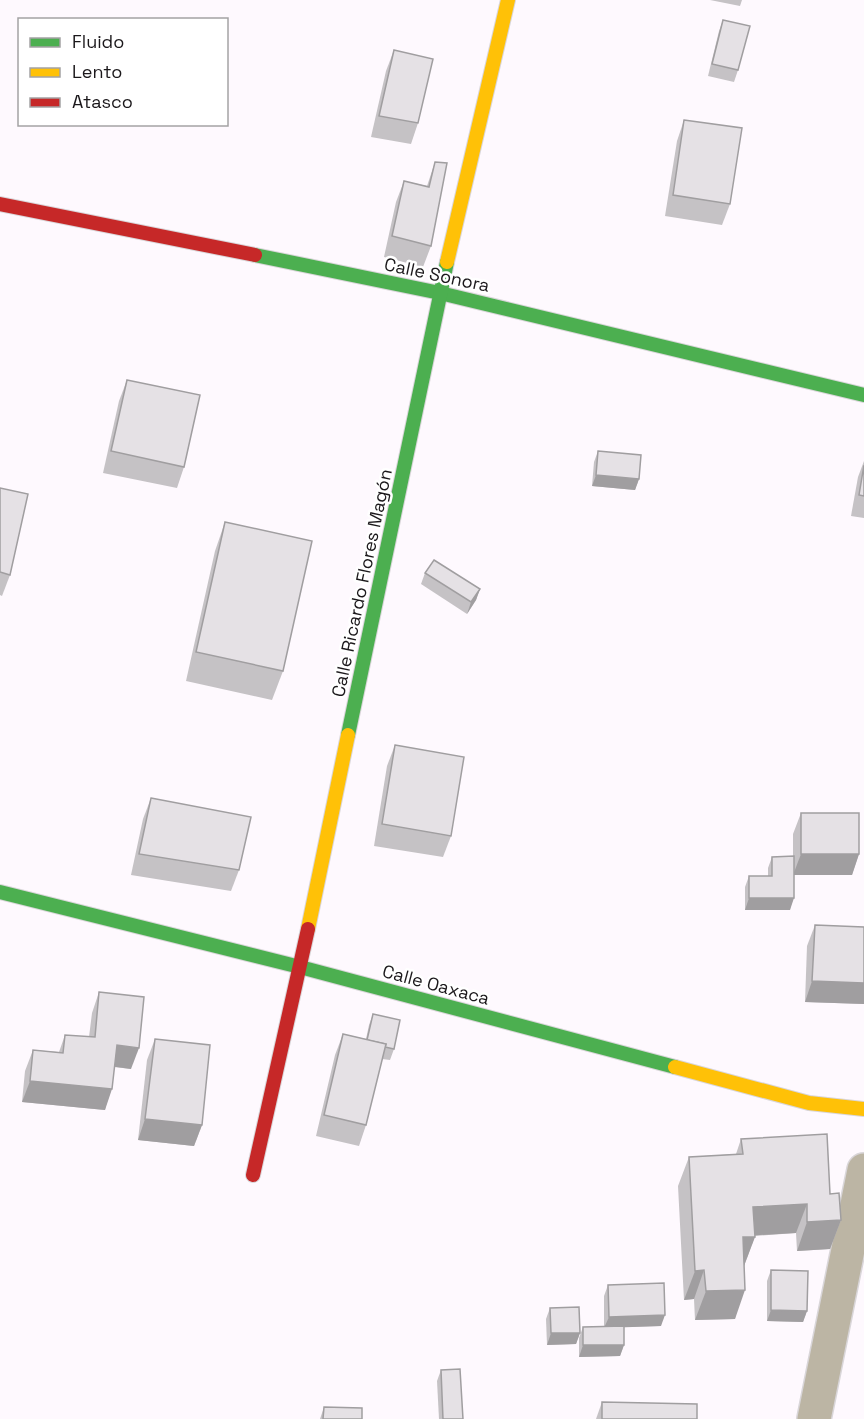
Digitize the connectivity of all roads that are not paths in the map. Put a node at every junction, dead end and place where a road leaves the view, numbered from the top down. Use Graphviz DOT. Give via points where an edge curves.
graph roads {
  1 [pos="508,0"];
  2 [pos="0,204"];
  3 [pos="440,293"];
  4 [pos="864,394"];
  5 [pos="0,891"];
  6 [pos="300,967"];
  7 [pos="864,1109"];
  8 [pos="864,1170"];
  9 [pos="253,1174"];
  10 [pos="814,1419"];
  1 -- 3 [label="street, Calle Ricardo Flores Magón"];
  2 -- 3 [label="street, Calle Sonora"];
  3 -- 4 [label="street, Calle Sonora"];
  3 -- 6 [label="street, Calle Ricardo Flores Magón"];
  5 -- 6 [label="street, Calle Oaxaca"];
  6 -- 7 [label="street, Calle Oaxaca" via="809,1103"];
  6 -- 9 [label="street, Calle Ricardo Flores Magón"];
  8 -- 10 [label="street"];
}
